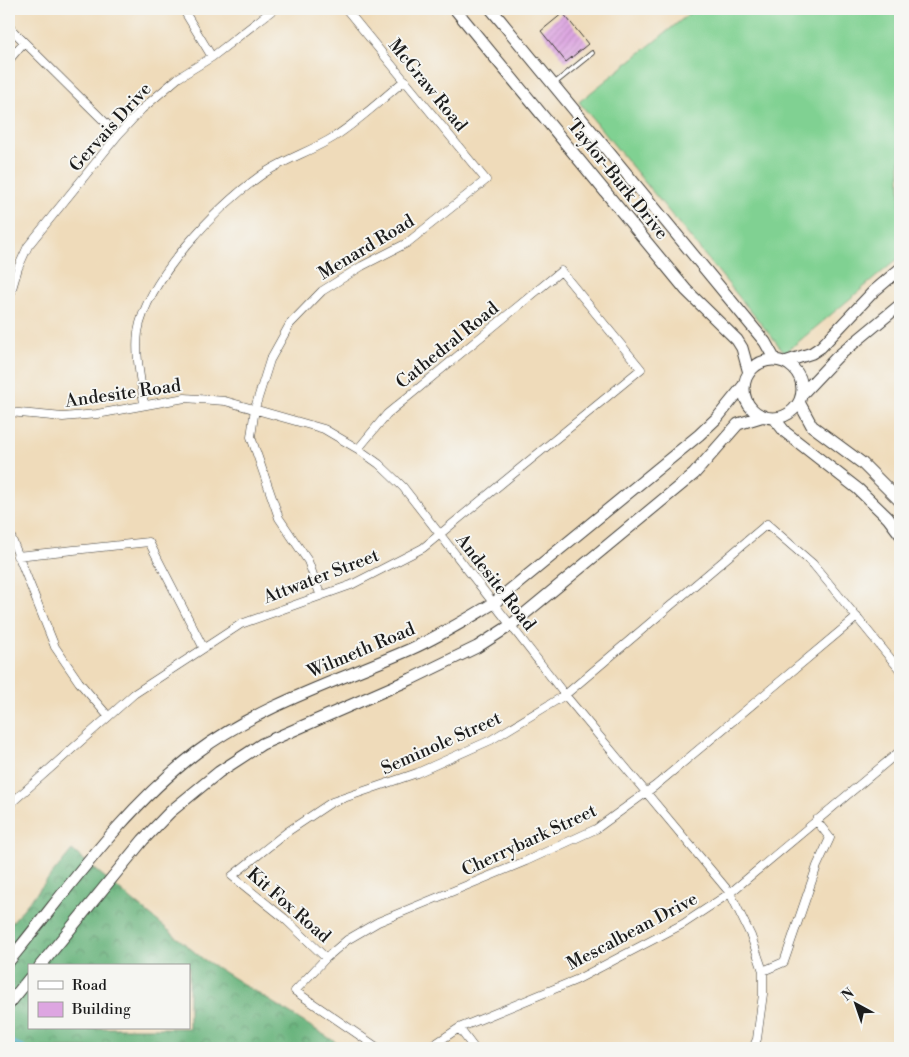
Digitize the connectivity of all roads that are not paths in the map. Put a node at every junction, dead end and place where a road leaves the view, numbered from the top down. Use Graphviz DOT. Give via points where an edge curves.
graph roads {
  1 [pos="183,9"];
  2 [pos="274,9"];
  3 [pos="455,9"];
  4 [pos="491,9"];
  5 [pos="349,10"];
  6 [pos="9,27"];
  7 [pos="24,42"];
  8 [pos="592,53"];
  9 [pos="212,57"];
  10 [pos="9,60"];
  11 [pos="405,80"];
  12 [pos="553,85"];
  13 [pos="118,135"];
  14 [pos="486,180"];
  15 [pos="9,264"];
  16 [pos="18,268"];
  17 [pos="900,270"];
  18 [pos="561,271"];
  19 [pos="9,299"];
  20 [pos="900,305"];
  21 [pos="780,361"];
  22 [pos="749,373"];
  23 [pos="744,385"];
  24 [pos="800,398"];
  25 [pos="144,404"];
  26 [pos="255,408"];
  27 [pos="9,412"];
  28 [pos="769,417"];
  29 [pos="358,449"];
  30 [pos="900,500"];
  31 [pos="9,532"];
  32 [pos="900,534"];
  33 [pos="440,536"];
  34 [pos="18,556"];
  35 [pos="320,594"];
  36 [pos="494,603"];
  37 [pos="857,617"];
  38 [pos="511,625"];
  39 [pos="203,647"];
  40 [pos="900,670"];
  41 [pos="565,694"];
  42 [pos="108,716"];
  43 [pos="900,750"];
  44 [pos="648,792"];
  45 [pos="9,805"];
  46 [pos="816,820"];
  47 [pos="232,876"];
  48 [pos="730,893"];
  49 [pos="326,958"];
  50 [pos="9,961"];
  51 [pos="42,964"];
  52 [pos="763,971"];
  53 [pos="28,981"];
  54 [pos="9,1004"];
  55 [pos="459,1028"];
  56 [pos="378,1048"];
  57 [pos="428,1048"];
  58 [pos="474,1048"];
  59 [pos="753,1048"];
  1 -- 9 [label="street"];
  2 -- 9 [label="street, Gervais Drive"];
  3 -- 22 [label="street, Taylor-Burk Drive" via="686,290 737,340"];
  4 -- 12 [label="street, Taylor-Burk Drive"];
  5 -- 11 [label="street, McGraw Road"];
  6 -- 7 [label="street"];
  7 -- 10 [label="street"];
  7 -- 13 [label="street"];
  8 -- 12 [label="lane"];
  9 -- 13 [label="street, Gervais Drive" via="178,78"];
  11 -- 14 [label="street, McGraw Road"];
  11 -- 25 [label="street" via="334,137 260,176 225,205 190,241 151,297 138,331 137,351"];
  12 -- 21 [label="street, Taylor-Burk Drive"];
  13 -- 16 [label="street, Gervais Drive" via="28,246"];
  14 -- 26 [label="street, Menard Road" via="407,243 336,281 312,300 280,340"];
  15 -- 16 [label="street"];
  16 -- 19 [label="street, Gervais Drive"];
  17 -- 21 [label="street" via="873,292 812,353"];
  18 -- 29 [label="street, Cathedral Road" via="387,414"];
  18 -- 33 [label="street, Attwater Street" via="641,368"];
  20 -- 24 [label="street" via="837,357"];
  21 -- 22 [label="street" via="760,362"];
  21 -- 24 [label="street" via="799,375"];
  22 -- 23 [label="street"];
  23 -- 28 [label="street" via="746,401 751,408"];
  23 -- 36 [label="street, Wilmeth Road" via="699,435"];
  24 -- 28 [label="street" via="789,413"];
  24 -- 30 [label="street" via="812,426 862,463"];
  25 -- 26 [label="street, Andesite Road" via="185,398 225,401"];
  25 -- 27 [label="street, Andesite Road" via="63,417"];
  26 -- 29 [label="street, Andesite Road" via="324,429"];
  26 -- 35 [label="street, Menard Road" via="252,437 268,490 279,518 308,561"];
  28 -- 32 [label="street" via="869,499"];
  28 -- 38 [label="street" via="738,424 694,474"];
  29 -- 33 [label="street, Andesite Road" via="403,487"];
  31 -- 34 [label="street"];
  33 -- 35 [label="street, Attwater Street" via="376,574"];
  33 -- 36 [label="street, Andesite Road"];
  34 -- 39 [label="street" via="149,542"];
  34 -- 42 [label="street" via="55,647"];
  35 -- 39 [label="street, Attwater Street" via="240,624"];
  36 -- 38 [label="street, Andesite Road"];
  36 -- 50 [label="street, Wilmeth Road" via="412,648 246,721 197,753 146,797 108,838"];
  37 -- 40 [label="street"];
  37 -- 41 [label="street, Seminole Street" via="813,564 767,524"];
  37 -- 44 [label="street, Cherrybark Street"];
  38 -- 41 [label="street, Andesite Road"];
  38 -- 51 [label="street" via="477,647 411,679 262,744 219,772 163,819"];
  39 -- 42 [label="street, Attwater Street" via="157,677"];
  41 -- 44 [label="street, Andesite Road"];
  41 -- 47 [label="street, Seminole Street" via="491,740 416,773 332,802 287,832"];
  42 -- 45 [label="street, Attwater Street"];
  43 -- 46 [label="street, Mescalbean Drive"];
  44 -- 48 [label="street, Andesite Road"];
  44 -- 49 [label="street, Cherrybark Street" via="596,829 378,922 347,940"];
  46 -- 48 [label="street, Mescalbean Drive"];
  46 -- 52 [label="street" via="830,838 784,962"];
  47 -- 49 [label="street, Kit Fox Road" via="284,918"];
  48 -- 52 [label="street, Andesite Road" via="752,936"];
  48 -- 55 [label="street, Mescalbean Drive" via="683,924 576,980"];
  49 -- 56 [label="street, Cherrybark Street" via="295,991"];
  52 -- 59 [label="street, Andesite Road" via="763,994"];
  53 -- 54 [label="street"];
  55 -- 57 [label="street, Mescalbean Drive"];
  55 -- 58 [label="street"];
}
